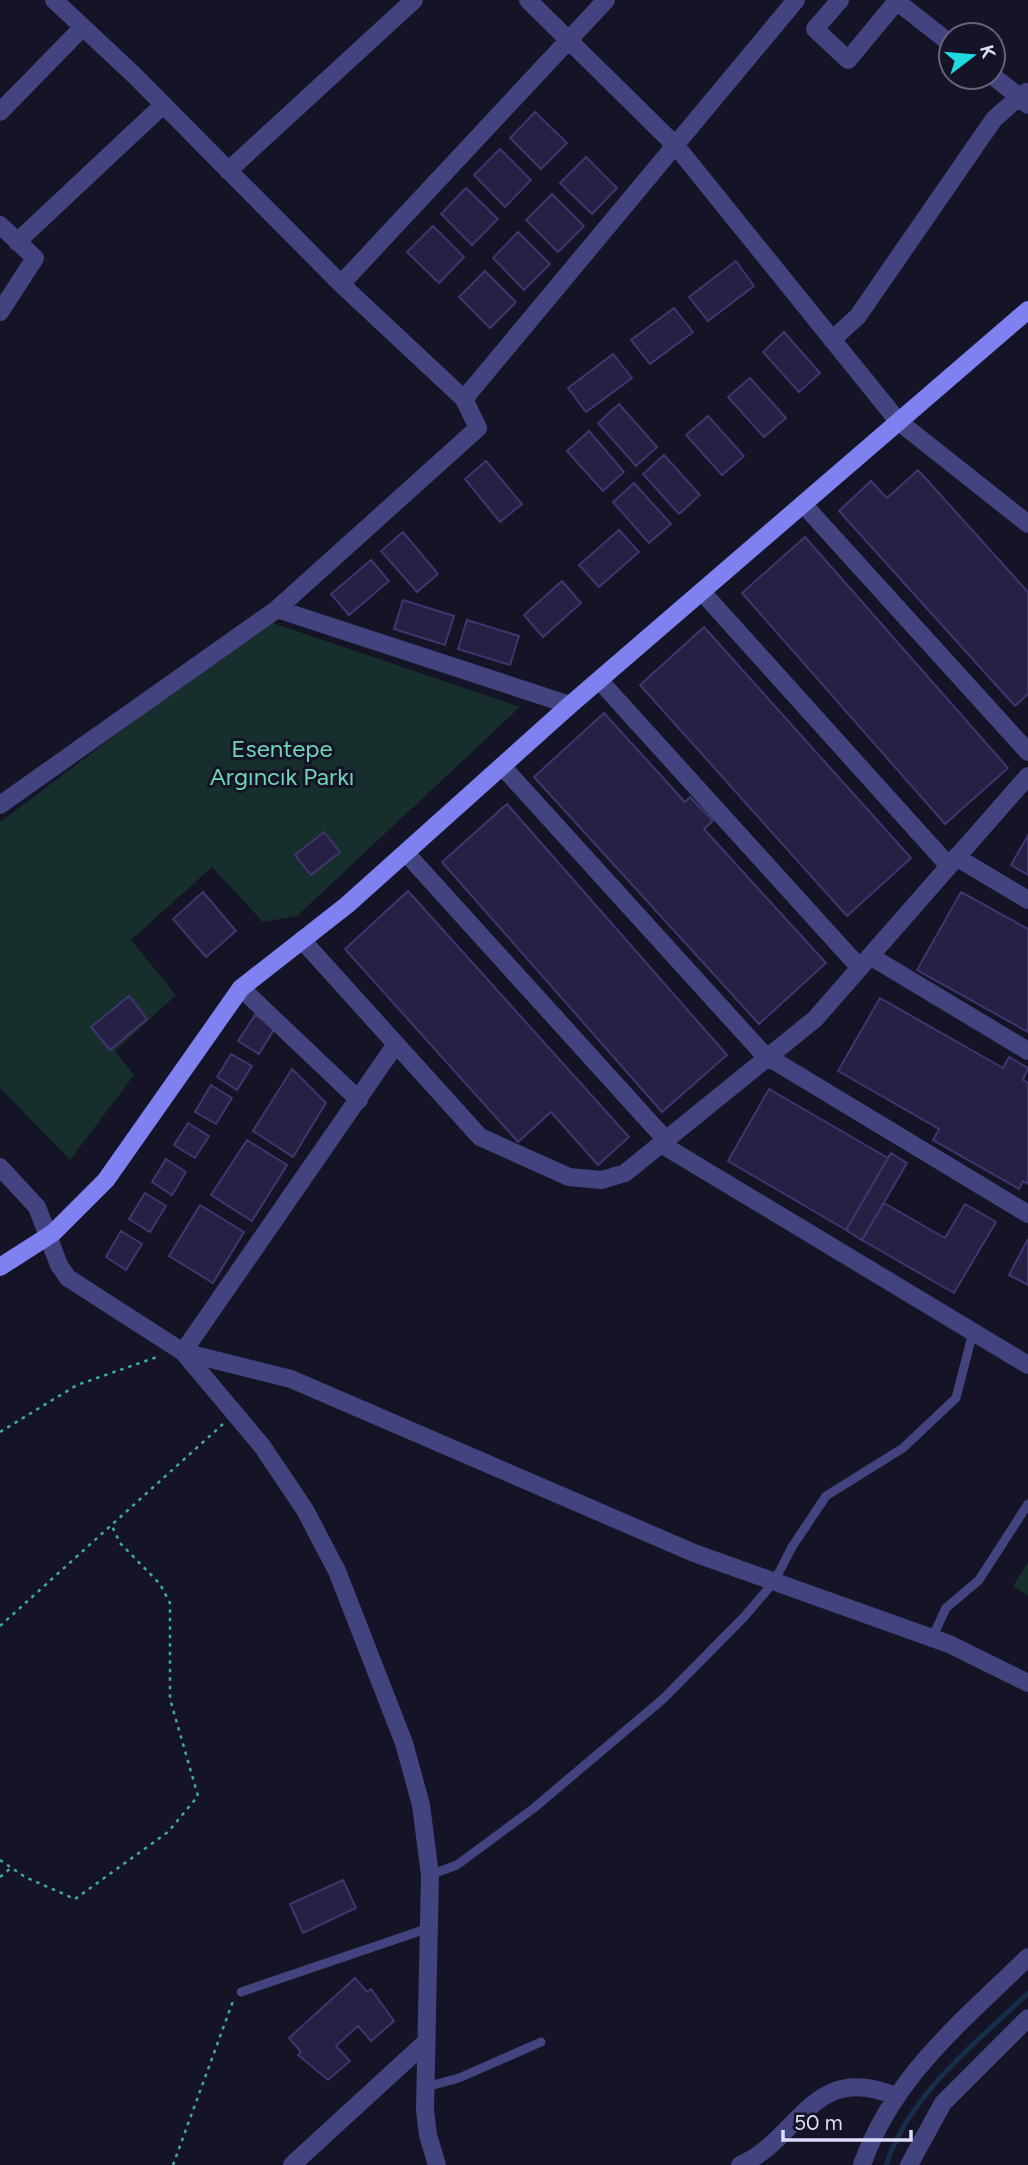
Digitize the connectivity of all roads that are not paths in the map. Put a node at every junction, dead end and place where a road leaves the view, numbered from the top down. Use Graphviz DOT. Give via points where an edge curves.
graph roads {
  1 [pos="54,0"];
  2 [pos="414,0"];
  3 [pos="528,0"];
  4 [pos="606,0"];
  5 [pos="796,0"];
  6 [pos="840,0"];
  7 [pos="896,1"];
  8 [pos="83,27"];
  9 [pos="937,33"];
  10 [pos="569,41"];
  11 [pos="1007,86"];
  12 [pos="1025,98"];
  13 [pos="163,105"];
  14 [pos="0,112"];
  15 [pos="676,146"];
  16 [pos="228,171"];
  17 [pos="0,225"];
  18 [pos="18,242"];
  19 [pos="341,284"];
  20 [pos="1028,310"];
  21 [pos="0,312"];
  22 [pos="832,340"];
  23 [pos="464,399"];
  24 [pos="898,421"];
  25 [pos="803,504"];
  26 [pos="1028,524"];
  27 [pos="702,592"];
  28 [pos="277,609"];
  29 [pos="599,680"];
  30 [pos="570,705"];
  31 [pos="1028,752"];
  32 [pos="502,766"];
  33 [pos="1028,776"];
  34 [pos="0,805"];
  35 [pos="406,853"];
  36 [pos="953,861"];
  37 [pos="1028,900"];
  38 [pos="302,940"];
  39 [pos="865,962"];
  40 [pos="241,988"];
  41 [pos="396,1044"];
  42 [pos="1028,1051"];
  43 [pos="767,1058"];
  44 [pos="359,1100"];
  45 [pos="663,1142"];
  46 [pos="0,1167"];
  47 [pos="1028,1214"];
  48 [pos="48,1237"];
  49 [pos="0,1267"];
  50 [pos="973,1332"];
  51 [pos="183,1352"];
  52 [pos="1028,1365"];
  53 [pos="1028,1504"];
  54 [pos="774,1582"];
  55 [pos="932,1638"];
  56 [pos="1028,1683"];
  57 [pos="430,1875"];
  58 [pos="431,1927"];
  59 [pos="1028,1957"];
  60 [pos="241,1992"];
  61 [pos="1028,2018"];
  62 [pos="426,2042"];
  63 [pos="541,2042"];
  64 [pos="426,2087"];
  65 [pos="895,2096"];
  66 [pos="292,2165"];
  67 [pos="437,2165"];
  68 [pos="740,2165"];
  69 [pos="862,2165"];
  70 [pos="909,2165"];
  1 -- 8 [label="street"];
  2 -- 16 [label="street"];
  3 -- 10 [label="street"];
  4 -- 10 [label="street"];
  5 -- 15 [label="street"];
  6 -- 7 [label="street" via="815,30 848,60"];
  7 -- 9 [label="street"];
  8 -- 13 [label="street"];
  8 -- 14 [label="street"];
  10 -- 15 [label="street"];
  10 -- 19 [label="street"];
  11 -- 12 [label="street"];
  12 -- 22 [label="street" via="995,119 858,316"];
  13 -- 16 [label="street"];
  13 -- 18 [label="street"];
  15 -- 22 [label="street"];
  15 -- 23 [label="street"];
  16 -- 19 [label="street"];
  17 -- 18 [label="street"];
  18 -- 21 [label="street" via="34,258"];
  19 -- 23 [label="street"];
  20 -- 24 [label="street"];
  22 -- 24 [label="street"];
  23 -- 28 [label="street" via="478,428"];
  24 -- 25 [label="street"];
  24 -- 26 [label="street"];
  25 -- 27 [label="street"];
  25 -- 31 [label="street"];
  27 -- 29 [label="street"];
  27 -- 36 [label="street"];
  28 -- 30 [label="street"];
  28 -- 34 [label="street"];
  29 -- 30 [label="street"];
  29 -- 39 [label="street"];
  30 -- 32 [label="street"];
  32 -- 35 [label="street"];
  32 -- 43 [label="street"];
  33 -- 36 [label="street"];
  35 -- 38 [label="street"];
  35 -- 45 [label="street"];
  36 -- 37 [label="street"];
  36 -- 39 [label="street"];
  38 -- 40 [label="street"];
  38 -- 41 [label="street"];
  39 -- 42 [label="street"];
  39 -- 43 [label="street" via="814,1020"];
  40 -- 44 [label="street"];
  40 -- 48 [label="street" via="106,1180"];
  41 -- 44 [label="street"];
  41 -- 45 [label="street" via="480,1137 569,1177 590,1181 614,1178"];
  43 -- 45 [label="street"];
  43 -- 47 [label="street"];
  44 -- 51 [label="street"];
  45 -- 50 [label="street"];
  46 -- 48 [label="street" via="37,1207"];
  48 -- 49 [label="street"];
  48 -- 51 [label="street" via="59,1265 79,1287"];
  50 -- 52 [label="street"];
  50 -- 54 [label="lane" via="956,1398 903,1448 826,1496"];
  51 -- 54 [label="street" via="290,1379 694,1553"];
  51 -- 57 [label="street" via="285,1479 337,1570 407,1752 421,1805"];
  53 -- 55 [label="lane" via="979,1580 946,1608"];
  54 -- 55 [label="street"];
  54 -- 57 [label="lane" via="663,1699 575,1776 457,1865"];
  55 -- 56 [label="street"];
  57 -- 58 [label="street"];
  58 -- 60 [label="lane"];
  58 -- 62 [label="street"];
  59 -- 65 [label="street" via="932,2048"];
  61 -- 70 [label="street" via="943,2103"];
  62 -- 64 [label="street"];
  62 -- 66 [label="street"];
  63 -- 64 [label="lane" via="459,2078"];
  64 -- 67 [label="street" via="428,2135"];
  65 -- 68 [label="street" via="861,2088 828,2094 799,2114 774,2144"];
  65 -- 69 [label="street"];
}
